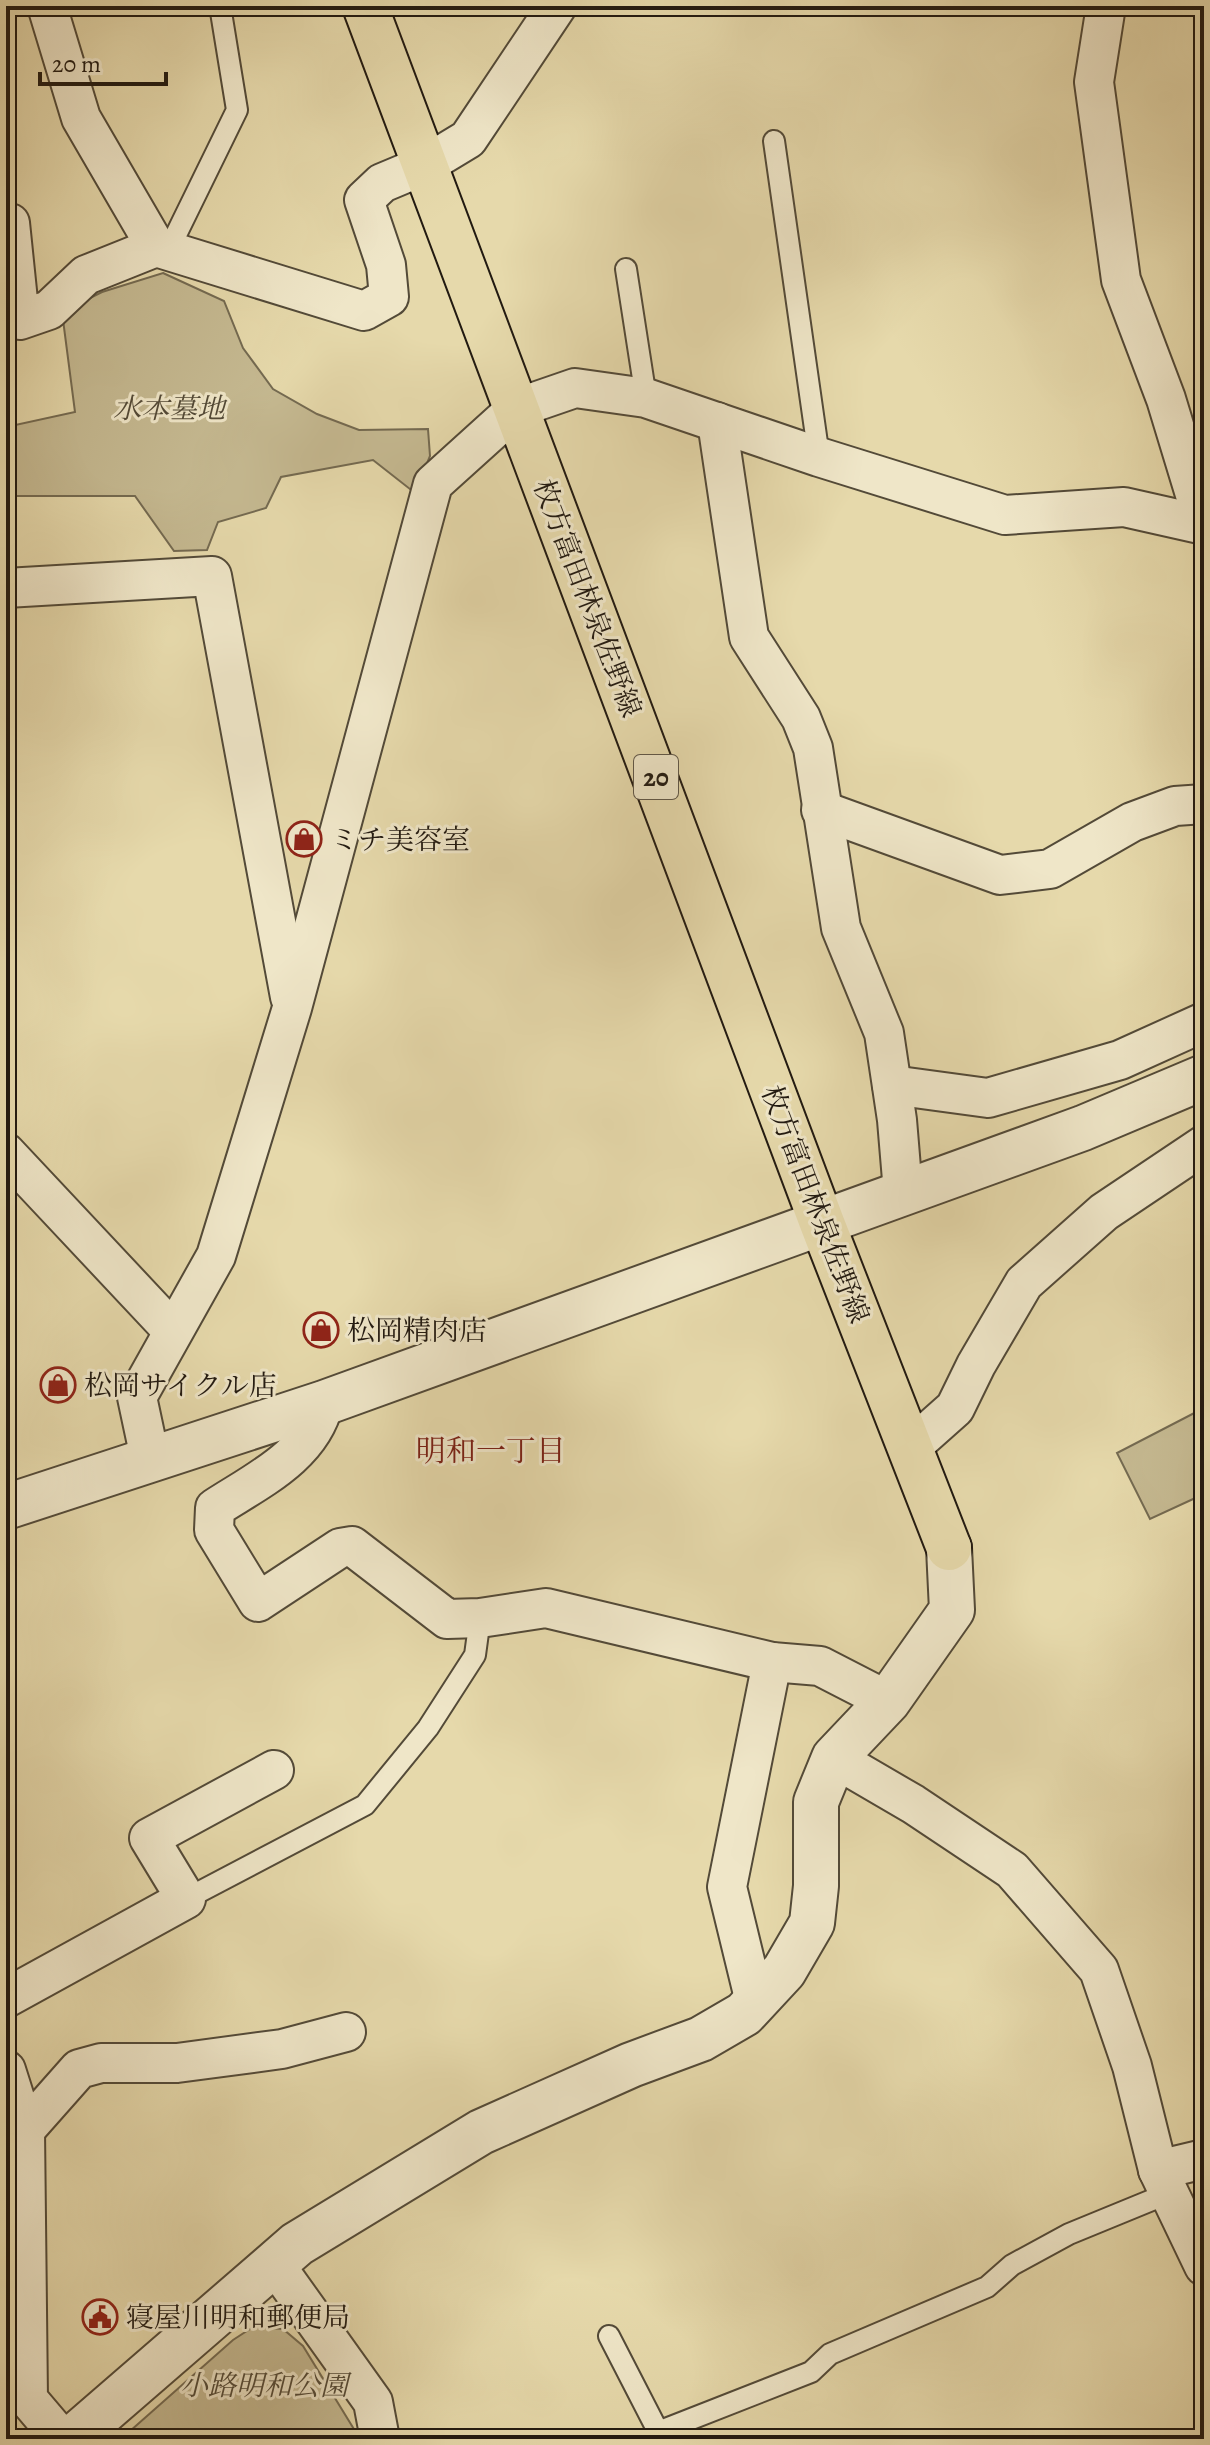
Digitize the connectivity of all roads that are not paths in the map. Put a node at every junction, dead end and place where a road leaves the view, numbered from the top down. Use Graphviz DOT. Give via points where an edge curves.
graph roads {
  1 [pos="47,6"];
  2 [pos="220,6"];
  3 [pos="365,6"];
  4 [pos="557,6"];
  5 [pos="1106,6"];
  6 [pos="774,141"];
  7 [pos="425,165"];
  8 [pos="10,223"];
  9 [pos="162,249"];
  10 [pos="626,269"];
  11 [pos="646,398"];
  12 [pos="517,408"];
  13 [pos="717,422"];
  14 [pos="819,457"];
  15 [pos="1204,524"];
  16 [pos="6,588"];
  17 [pos="1204,804"];
  18 [pos="821,810"];
  19 [pos="292,1008"];
  20 [pos="1204,1022"];
  21 [pos="1204,1077"];
  22 [pos="892,1085"];
  23 [pos="1204,1145"];
  24 [pos="6,1153"];
  25 [pos="903,1192"];
  26 [pos="822,1223"];
  27 [pos="172,1330"];
  28 [pos="324,1403"];
  29 [pos="910,1448"];
  30 [pos="150,1458"];
  31 [pos="6,1507"];
  32 [pos="949,1548"];
  33 [pos="480,1618"];
  34 [pos="772,1662"];
  35 [pos="888,1701"];
  36 [pos="834,1758"];
  37 [pos="274,1770"];
  38 [pos="186,1899"];
  39 [pos="6,1998"];
  40 [pos="755,2002"];
  41 [pos="346,2032"];
  42 [pos="6,2070"];
  43 [pos="25,2130"];
  44 [pos="1204,2159"];
  45 [pos="1163,2182"];
  46 [pos="273,2262"];
  47 [pos="1204,2266"];
  48 [pos="609,2336"];
  49 [pos="660,2436"];
  50 [pos="62,2439"];
  51 [pos="72,2439"];
  52 [pos="380,2439"];
  1 -- 9 [label="street" via="81,118"];
  2 -- 9 [label="lane" via="237,110"];
  3 -- 7 [label="main road, 枚方富田林泉佐野線 / 20"];
  4 -- 7 [label="street" via="468,139"];
  5 -- 15 [label="street" via="1094,82 1121,280 1166,399"];
  6 -- 14 [label="lane"];
  7 -- 9 [label="street" via="382,183 364,200 386,265 389,297 364,311"];
  7 -- 12 [label="main road, 枚方富田林泉佐野線 / 20"];
  8 -- 9 [label="street" via="20,320 49,310 86,275"];
  10 -- 11 [label="lane"];
  11 -- 12 [label="street" via="575,388"];
  11 -- 13 [label="street"];
  12 -- 19 [label="street" via="433,484"];
  12 -- 26 [label="main road, 枚方富田林泉佐野線 / 20"];
  13 -- 14 [label="street"];
  13 -- 18 [label="street" via="749,637 801,718 813,748"];
  14 -- 15 [label="street" via="1005,515 1124,507"];
  16 -- 19 [label="street" via="212,576"];
  17 -- 18 [label="street" via="1175,806 1132,822 1050,869 1000,875"];
  18 -- 22 [label="street" via="841,928 884,1033"];
  19 -- 27 [label="street" via="216,1256"];
  20 -- 22 [label="street" via="1120,1060 988,1098"];
  21 -- 25 [label="street" via="1083,1128"];
  22 -- 25 [label="street"];
  23 -- 29 [label="street" via="1104,1212 1024,1283 955,1408"];
  24 -- 27 [label="street"];
  25 -- 26 [label="street"];
  26 -- 28 [label="street"];
  26 -- 29 [label="main road, 枚方富田林泉佐野線 / 20"];
  27 -- 30 [label="street" via="137,1397"];
  28 -- 30 [label="street"];
  28 -- 33 [label="street" via="319,1422 290,1460 215,1508 214,1530 258,1602 340,1548 352,1546 447,1619"];
  29 -- 32 [label="main road, 枚方富田林泉佐野線 / 20"];
  30 -- 31 [label="street"];
  32 -- 35 [label="street" via="952,1610"];
  33 -- 34 [label="street" via="546,1608"];
  33 -- 38 [label="lane" via="475,1655 428,1728 365,1805"];
  34 -- 35 [label="street" via="820,1666"];
  34 -- 40 [label="street" via="727,1887"];
  35 -- 36 [label="street"];
  36 -- 40 [label="street" via="816,1802 812,1923 784,1971"];
  36 -- 45 [label="street" via="1012,1870 1099,1970"];
  37 -- 38 [label="street" via="149,1838"];
  38 -- 39 [label="street"];
  40 -- 46 [label="street" via="701,2039 481,2132"];
  41 -- 43 [label="street" via="267,2051 79,2069"];
  42 -- 43 [label="street"];
  43 -- 50 [label="street" via="28,2399"];
  44 -- 45 [label="street"];
  45 -- 47 [label="street"];
  45 -- 49 [label="lane" via="1012,2265 987,2287 830,2354 811,2372"];
  46 -- 51 [label="street"];
  46 -- 52 [label="street" via="373,2402"];
  48 -- 49 [label="lane"];
}
